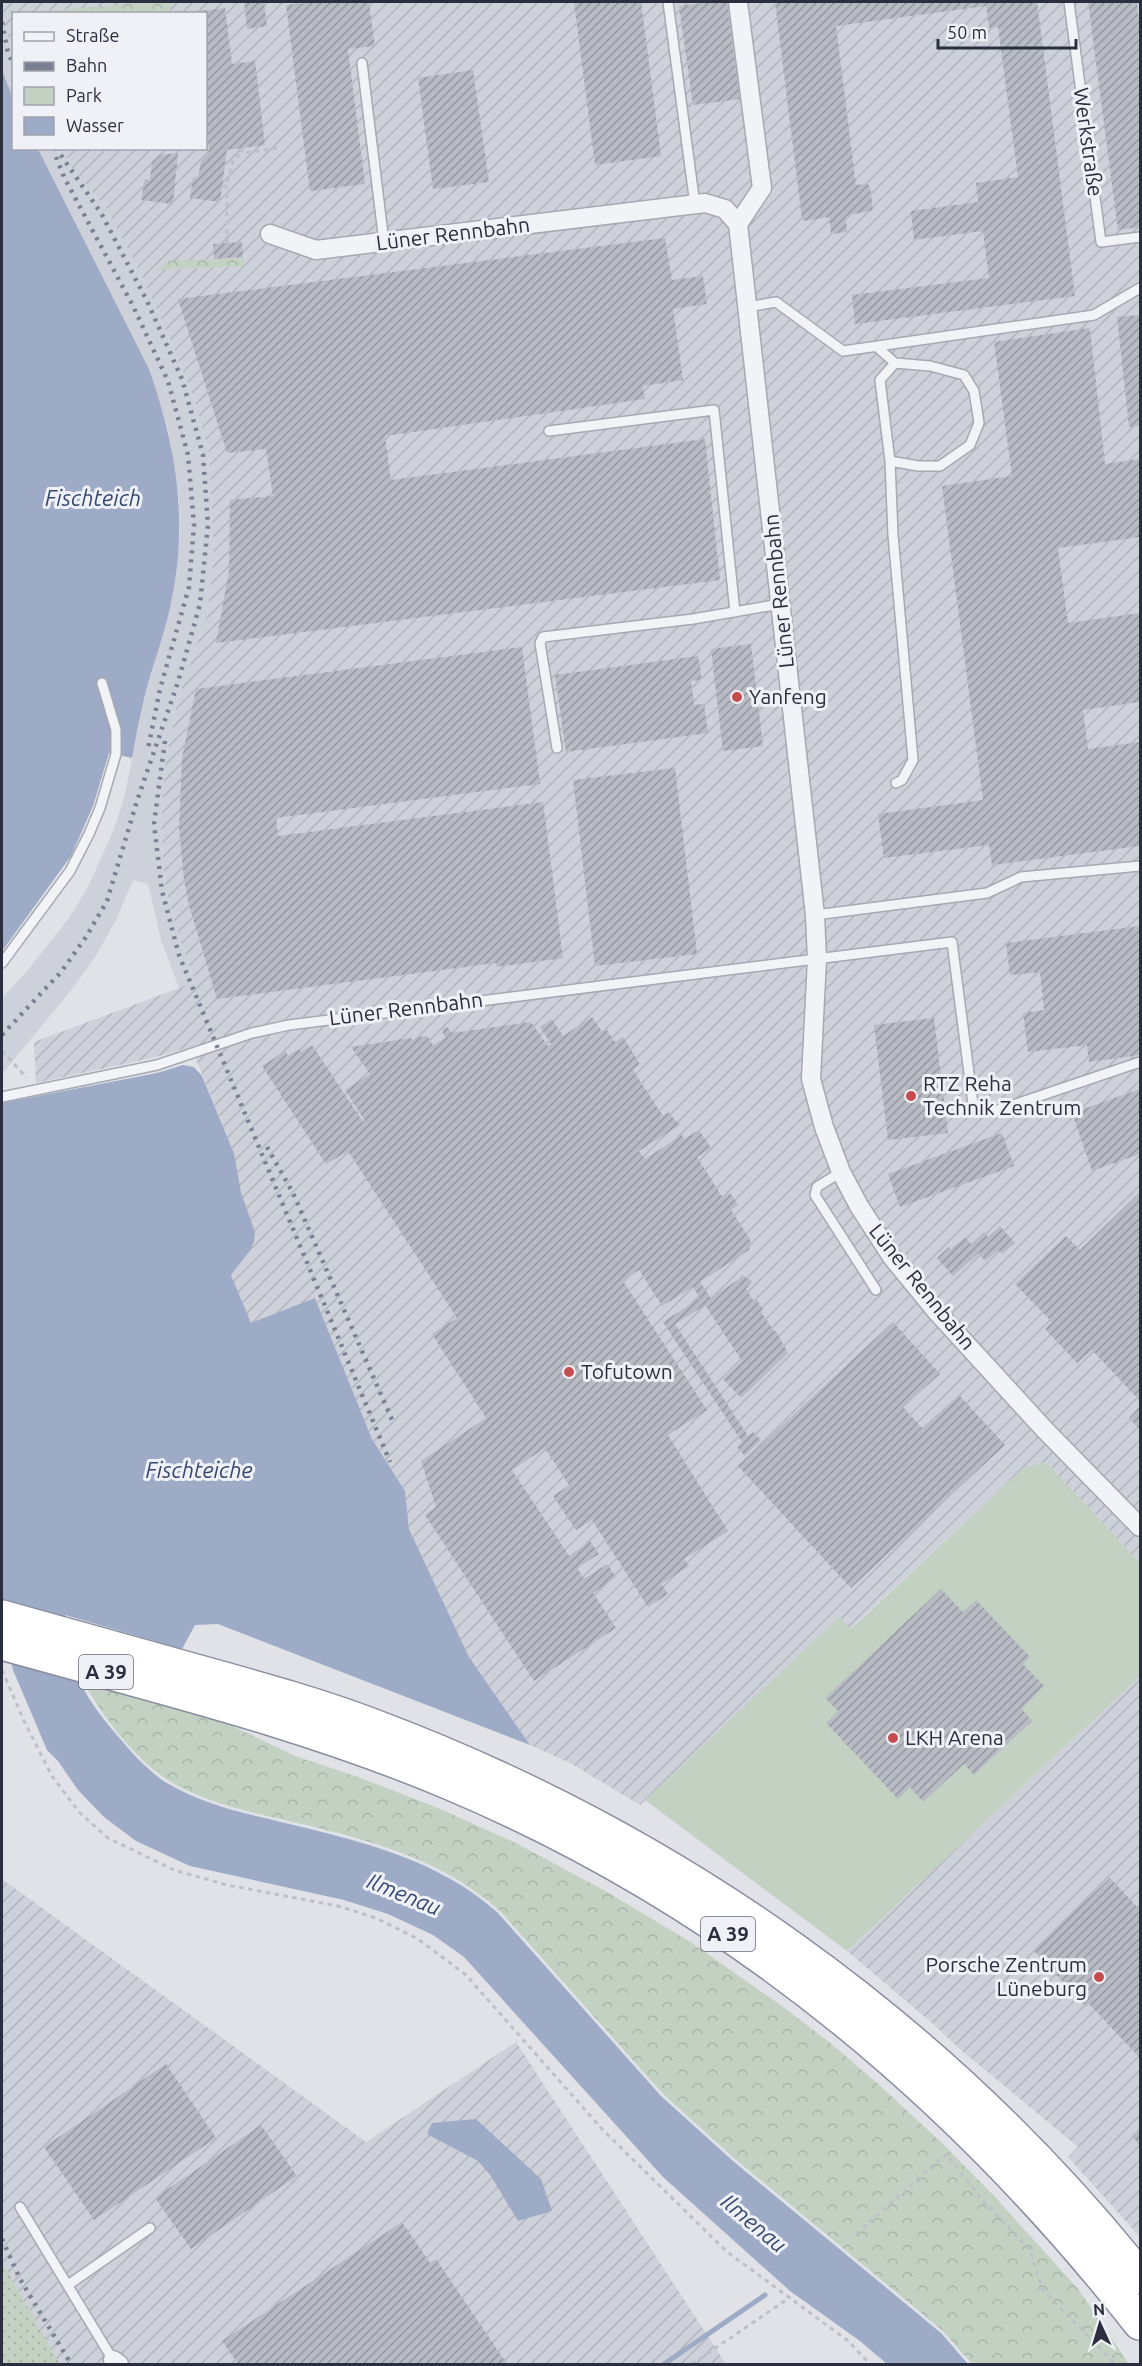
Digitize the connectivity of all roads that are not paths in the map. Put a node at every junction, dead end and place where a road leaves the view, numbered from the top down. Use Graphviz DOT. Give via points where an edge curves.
graph roads {
  1 [pos="668,2"];
  2 [pos="738,2"];
  3 [pos="1069,2"];
  4 [pos="362,63"];
  5 [pos="695,205"];
  6 [pos="738,224"];
  7 [pos="270,234"];
  8 [pos="1140,237"];
  9 [pos="384,242"];
  10 [pos="1140,288"];
  11 [pos="747,307"];
  12 [pos="877,347"];
  13 [pos="895,363"];
  14 [pos="549,431"];
  15 [pos="890,461"];
  16 [pos="780,604"];
  17 [pos="735,612"];
  18 [pos="102,683"];
  19 [pos="557,748"];
  20 [pos="896,783"];
  21 [pos="1140,866"];
  22 [pos="815,915"];
  23 [pos="817,959"];
  24 [pos="2,963"];
  25 [pos="1140,1062"];
  26 [pos="2,1096"];
  27 [pos="841,1172"];
  28 [pos="876,1290"];
  29 [pos="1140,1525"];
  30 [pos="2,1617"];
  31 [pos="2,1643"];
  32 [pos="205,1686"];
  33 [pos="20,2207"];
  34 [pos="150,2228"];
  35 [pos="1140,2277"];
  36 [pos="68,2285"];
  37 [pos="1140,2323"];
  38 [pos="116,2362"];
  1 -- 5 [label="lane"];
  2 -- 6 [label="street" via="762,188"];
  3 -- 8 [label="lane, Werkstraße" via="1101,242"];
  4 -- 9 [label="lane"];
  5 -- 6 [label="street, Lüner Rennbahn" via="725,209"];
  5 -- 9 [label="street, Lüner Rennbahn"];
  6 -- 11 [label="street, Lüner Rennbahn"];
  7 -- 9 [label="street, Lüner Rennbahn" via="316,250"];
  10 -- 12 [label="lane" via="1094,315"];
  11 -- 12 [label="lane" via="776,302 843,351"];
  11 -- 16 [label="street, Lüner Rennbahn"];
  12 -- 13 [label="lane"];
  13 -- 15 [label="lane" via="879,380"];
  13 -- 15 [label="lane" via="930,366 964,375 974,391 979,423 970,445 940,466"];
  14 -- 17 [label="lane" via="714,410"];
  15 -- 20 [label="lane" via="913,760 903,780"];
  16 -- 17 [label="lane"];
  16 -- 22 [label="street, Lüner Rennbahn"];
  17 -- 19 [label="lane" via="543,637 540,643"];
  18 -- 24 [label="lane" via="116,730 116,754 100,808 70,871"];
  21 -- 22 [label="lane" via="1021,877 987,893"];
  22 -- 23 [label="street, Lüner Rennbahn"];
  23 -- 25 [label="lane" via="952,942 973,1104 992,1112"];
  23 -- 26 [label="lane, Lüner Rennbahn" via="299,1023 252,1033 158,1065"];
  23 -- 27 [label="street, Lüner Rennbahn" via="811,1079"];
  27 -- 28 [label="lane" via="817,1187 815,1195"];
  27 -- 29 [label="street, Lüner Rennbahn" via="892,1257 937,1312 1044,1429"];
  30 -- 32 [label="highway, A 39"];
  31 -- 32 [label="highway, A 39"];
  32 -- 35 [label="highway, A 39" via="336,1712 457,1758 637,1848 719,1897 816,1964 918,2046 1035,2158"];
  32 -- 37 [label="highway, A 39" via="529,1818 708,1919 799,1983 961,2123 1100,2272"];
  33 -- 36 [label="lane"];
  34 -- 36 [label="lane"];
  36 -- 38 [label="lane"];
}
